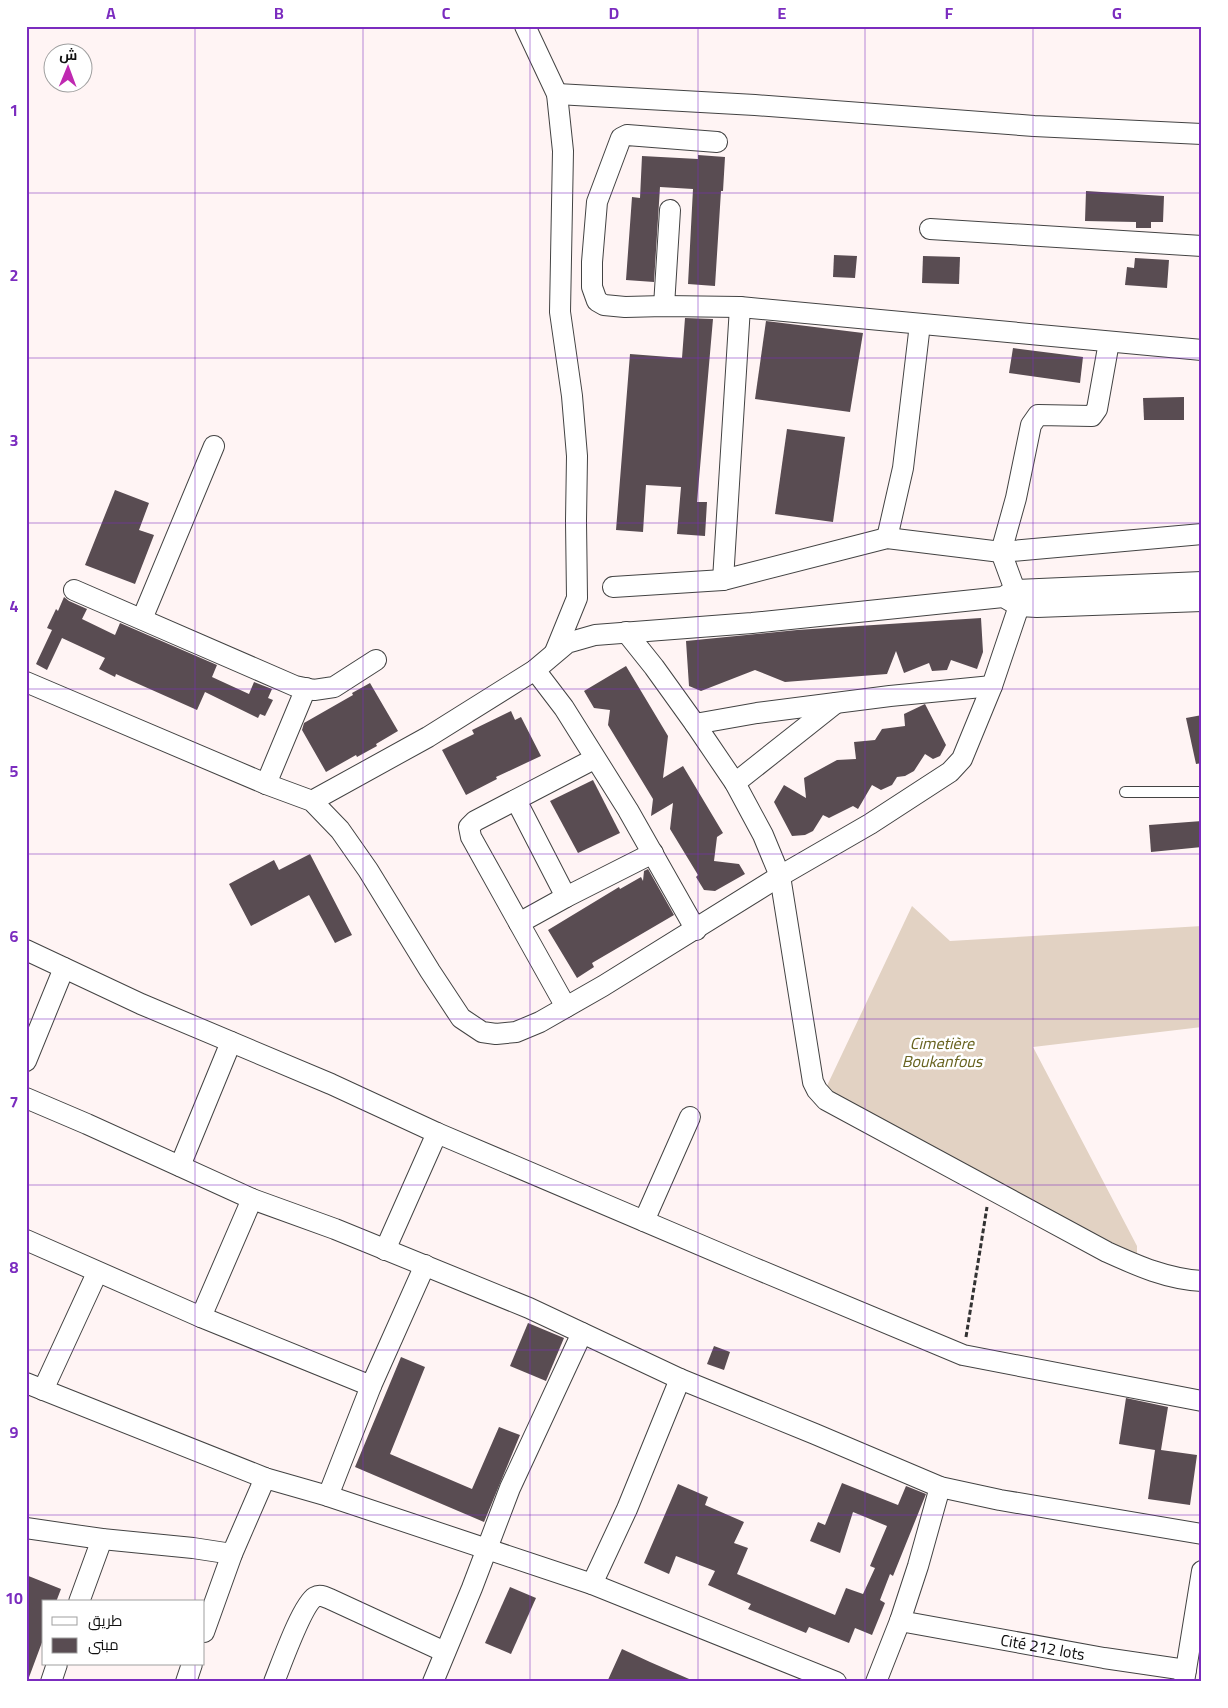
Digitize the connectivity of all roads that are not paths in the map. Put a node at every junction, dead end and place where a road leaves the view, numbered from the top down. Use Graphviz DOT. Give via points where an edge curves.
graph roads {
  1 [pos="525,26"];
  2 [pos="557,94"];
  3 [pos="1202,134"];
  4 [pos="717,142"];
  5 [pos="670,210"];
  6 [pos="930,229"];
  7 [pos="1202,246"];
  8 [pos="664,306"];
  9 [pos="740,307"];
  10 [pos="920,324"];
  11 [pos="1109,342"];
  12 [pos="1202,350"];
  13 [pos="214,446"];
  14 [pos="1202,534"];
  15 [pos="887,538"];
  16 [pos="1001,552"];
  17 [pos="723,580"];
  18 [pos="1202,582"];
  19 [pos="613,587"];
  20 [pos="74,590"];
  21 [pos="1013,598"];
  22 [pos="1202,601"];
  23 [pos="142,619"];
  24 [pos="626,632"];
  25 [pos="555,652"];
  26 [pos="376,660"];
  27 [pos="535,670"];
  28 [pos="26,682"];
  29 [pos="992,686"];
  30 [pos="306,688"];
  31 [pos="836,703"];
  32 [pos="695,724"];
  33 [pos="594,759"];
  34 [pos="735,783"];
  35 [pos="266,784"];
  36 [pos="1125,792"];
  37 [pos="1202,792"];
  38 [pos="516,800"];
  39 [pos="312,801"];
  40 [pos="653,853"];
  41 [pos="780,876"];
  42 [pos="566,897"];
  43 [pos="519,923"];
  44 [pos="696,930"];
  45 [pos="26,950"];
  46 [pos="64,968"];
  47 [pos="566,1007"];
  48 [pos="231,1042"];
  49 [pos="26,1061"];
  50 [pos="26,1098"];
  51 [pos="690,1117"];
  52 [pos="437,1133"];
  53 [pos="180,1166"];
  54 [pos="252,1199"];
  55 [pos="644,1221"];
  56 [pos="26,1240"];
  57 [pos="385,1250"];
  58 [pos="425,1265"];
  59 [pos="97,1273"];
  60 [pos="1202,1281"];
  61 [pos="202,1317"];
  62 [pos="582,1333"];
  63 [pos="680,1379"];
  64 [pos="371,1386"];
  65 [pos="35,1387"];
  66 [pos="1202,1401"];
  67 [pos="264,1478"];
  68 [pos="940,1487"];
  69 [pos="328,1496"];
  70 [pos="26,1528"];
  71 [pos="1202,1534"];
  72 [pos="102,1539"];
  73 [pos="486,1548"];
  74 [pos="232,1554"];
  75 [pos="1202,1571"];
  76 [pos="592,1584"];
  77 [pos="81,1600"];
  78 [pos="900,1621"];
  79 [pos="205,1629"];
  80 [pos="445,1652"];
  81 [pos="56,1666"];
  82 [pos="191,1666"];
  83 [pos="1185,1676"];
  84 [pos="51,1682"];
  85 [pos="186,1682"];
  86 [pos="274,1682"];
  87 [pos="433,1682"];
  88 [pos="836,1682"];
  89 [pos="876,1682"];
  1 -- 2 [label="street"];
  2 -- 3 [label="street"];
  2 -- 25 [label="street" via="563,152 560,312 577,456 577,598"];
  4 -- 8 [label="street" via="627,135 621,138 597,202 592,287 597,301 626,307"];
  5 -- 8 [label="street"];
  6 -- 7 [label="street"];
  8 -- 9 [label="street"];
  9 -- 10 [label="street"];
  9 -- 17 [label="street"];
  10 -- 11 [label="street"];
  10 -- 15 [label="street" via="903,468"];
  11 -- 12 [label="street"];
  11 -- 16 [label="street" via="1097,409 1092,416 1038,415 1034,419"];
  13 -- 23 [label="street"];
  14 -- 16 [label="street"];
  15 -- 16 [label="street"];
  15 -- 17 [label="street"];
  16 -- 21 [label="street"];
  17 -- 19 [label="street"];
  18 -- 21 [label="street"];
  20 -- 23 [label="street"];
  21 -- 22 [label="street" via="1047,607"];
  21 -- 24 [label="street"];
  21 -- 29 [label="street"];
  23 -- 30 [label="street"];
  24 -- 25 [label="street" via="595,635 567,644"];
  24 -- 32 [label="street"];
  25 -- 27 [label="street"];
  26 -- 30 [label="street" via="334,688"];
  27 -- 33 [label="street" via="564,708"];
  27 -- 39 [label="street" via="428,738"];
  28 -- 35 [label="street"];
  29 -- 31 [label="street"];
  29 -- 41 [label="street" via="962,759 950,772 870,824"];
  30 -- 35 [label="street"];
  31 -- 32 [label="street"];
  31 -- 34 [label="street"];
  32 -- 34 [label="street"];
  33 -- 38 [label="street"];
  33 -- 40 [label="street"];
  34 -- 41 [label="street" via="763,835"];
  35 -- 39 [label="street"];
  36 -- 37 [label="lane"];
  38 -- 42 [label="street"];
  38 -- 43 [label="street" via="475,820 469,827 470,837"];
  39 -- 47 [label="street" via="340,830 362,862 461,1018 482,1032 516,1032"];
  40 -- 42 [label="street"];
  40 -- 44 [label="street"];
  41 -- 44 [label="street"];
  41 -- 60 [label="street" via="814,1082 826,1100 1107,1252 1150,1271"];
  42 -- 43 [label="street"];
  43 -- 47 [label="street"];
  44 -- 47 [label="street"];
  45 -- 46 [label="street"];
  46 -- 48 [label="street"];
  46 -- 49 [label="street"];
  48 -- 52 [label="street"];
  48 -- 53 [label="street"];
  50 -- 53 [label="street"];
  51 -- 55 [label="street"];
  52 -- 55 [label="street"];
  52 -- 57 [label="street"];
  53 -- 54 [label="street"];
  54 -- 57 [label="street"];
  54 -- 61 [label="street"];
  55 -- 66 [label="street" via="963,1355"];
  56 -- 59 [label="street"];
  57 -- 58 [label="street"];
  58 -- 62 [label="street"];
  58 -- 64 [label="street"];
  59 -- 61 [label="street"];
  59 -- 65 [label="street"];
  61 -- 64 [label="street"];
  62 -- 63 [label="street"];
  62 -- 73 [label="street" via="510,1488"];
  63 -- 68 [label="street"];
  63 -- 76 [label="street" via="628,1509"];
  64 -- 69 [label="street"];
  65 -- 67 [label="street"];
  67 -- 69 [label="street"];
  67 -- 74 [label="street"];
  68 -- 71 [label="street"];
  68 -- 78 [label="street"];
  69 -- 73 [label="street"];
  70 -- 72 [label="street"];
  72 -- 74 [label="street"];
  72 -- 77 [label="street"];
  73 -- 76 [label="street"];
  73 -- 80 [label="street"];
  74 -- 79 [label="street"];
  75 -- 83 [label="street"];
  76 -- 88 [label="street"];
  78 -- 83 [label="street, Cité 212 lots"];
  78 -- 89 [label="street"];
  80 -- 86 [label="street" via="320,1596 314,1598 301,1617"];
  80 -- 87 [label="street"];
  81 -- 84 [label="street"];
  82 -- 85 [label="street"];
}
